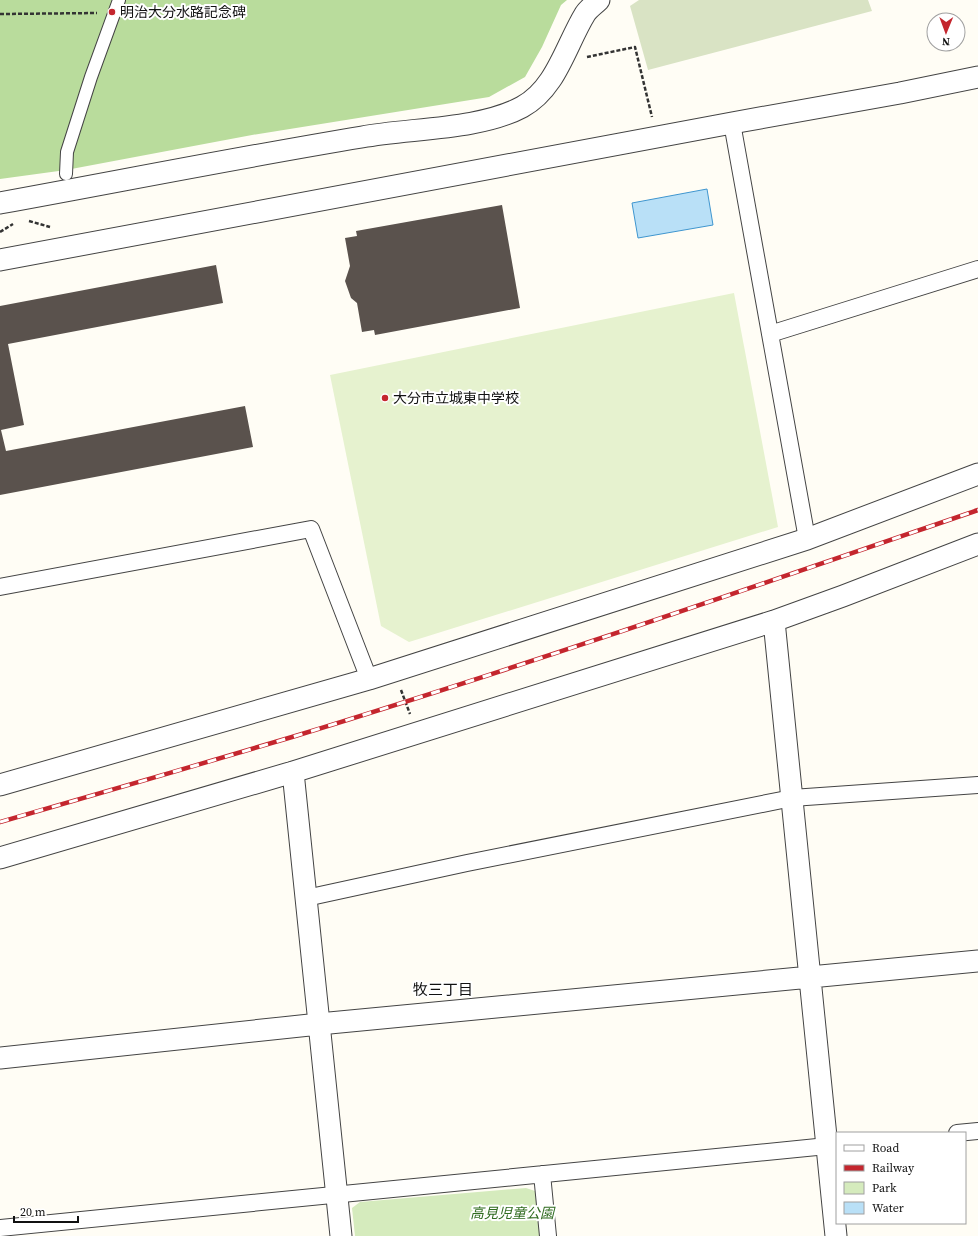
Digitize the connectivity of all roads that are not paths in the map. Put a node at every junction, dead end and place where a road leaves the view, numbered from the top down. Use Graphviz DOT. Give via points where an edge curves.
graph roads {
  1 [pos="119,0"];
  2 [pos="599,0"];
  3 [pos="978,77"];
  4 [pos="732,123"];
  5 [pos="66,174"];
  6 [pos="0,203"];
  7 [pos="0,260"];
  8 [pos="978,269"];
  9 [pos="770,334"];
  10 [pos="978,474"];
  11 [pos="807,539"];
  12 [pos="978,544"];
  13 [pos="0,587"];
  14 [pos="774,621"];
  15 [pos="369,679"];
  16 [pos="293,772"];
  17 [pos="0,785"];
  18 [pos="978,785"];
  19 [pos="792,798"];
  20 [pos="0,858"];
  21 [pos="306,898"];
  22 [pos="978,961"];
  23 [pos="810,978"];
  24 [pos="319,1024"];
  25 [pos="0,1058"];
  26 [pos="978,1131"];
  27 [pos="966,1132"];
  28 [pos="832,1145"];
  29 [pos="542,1174"];
  30 [pos="336,1194"];
  31 [pos="0,1228"];
  32 [pos="341,1236"];
  33 [pos="548,1236"];
  34 [pos="836,1236"];
  1 -- 5 [label="street" via="67,152"];
  2 -- 6 [label="street" via="586,13 548,85 523,106 498,117 460,125 382,133 257,154"];
  3 -- 4 [label="street"];
  4 -- 7 [label="street"];
  4 -- 9 [label="street"];
  8 -- 9 [label="street"];
  9 -- 11 [label="street"];
  10 -- 11 [label="street"];
  11 -- 15 [label="street"];
  12 -- 14 [label="street"];
  13 -- 15 [label="street" via="311,529"];
  14 -- 16 [label="street"];
  14 -- 19 [label="street"];
  15 -- 17 [label="street"];
  16 -- 20 [label="street"];
  16 -- 21 [label="street"];
  18 -- 19 [label="street"];
  19 -- 21 [label="street"];
  19 -- 23 [label="street"];
  21 -- 24 [label="street"];
  22 -- 23 [label="street"];
  23 -- 24 [label="street"];
  23 -- 28 [label="street"];
  24 -- 25 [label="street"];
  24 -- 30 [label="street"];
  26 -- 27 [label="street"];
  28 -- 29 [label="street"];
  28 -- 34 [label="street"];
  29 -- 30 [label="street"];
  29 -- 33 [label="street"];
  30 -- 31 [label="street"];
  30 -- 32 [label="street"];
}
